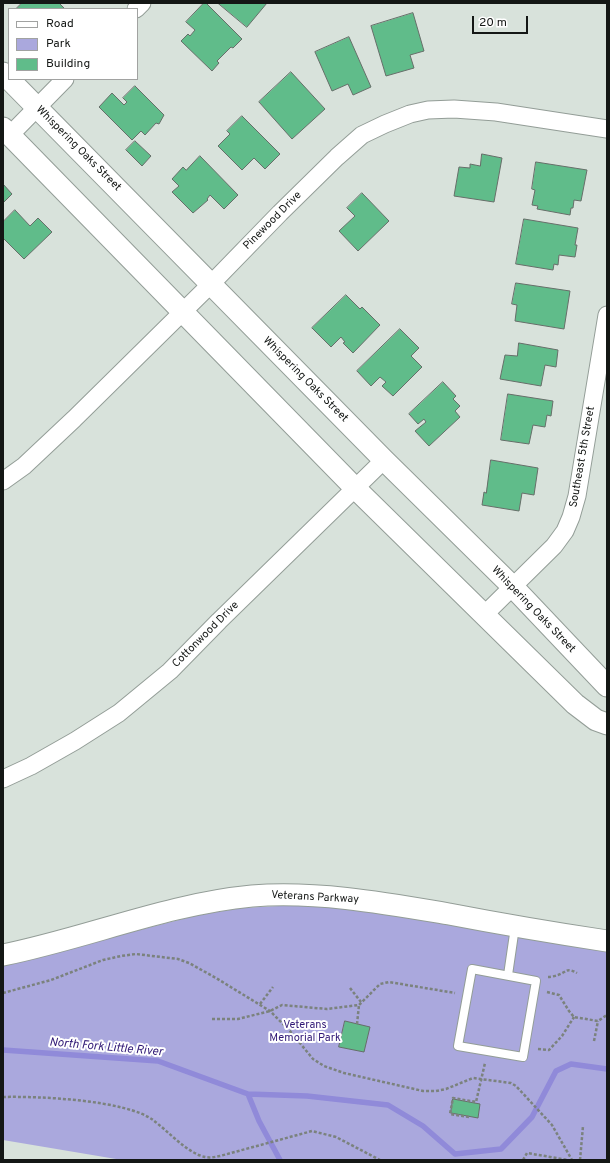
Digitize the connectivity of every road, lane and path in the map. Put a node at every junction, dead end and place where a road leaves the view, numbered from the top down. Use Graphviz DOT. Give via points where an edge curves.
graph roads {
  1 [pos="10,80"];
  2 [pos="64,80"];
  3 [pos="37,107"];
  4 [pos="607,129"];
  5 [pos="6,131"];
  6 [pos="211,284"];
  7 [pos="183,312"];
  8 [pos="607,314"];
  9 [pos="384,460"];
  10 [pos="3,481"];
  11 [pos="355,488"];
  12 [pos="513,587"];
  13 [pos="485,614"];
  14 [pos="607,686"];
  15 [pos="607,724"];
  16 [pos="3,779"];
  17 [pos="515,926"];
  18 [pos="607,941"];
  19 [pos="3,955"];
  20 [pos="577,973"];
  21 [pos="508,976"];
  22 [pos="536,980"];
  23 [pos="273,987"];
  24 [pos="350,988"];
  25 [pos="534,990"];
  26 [pos="3,993"];
  27 [pos="468,995"];
  28 [pos="361,1002"];
  29 [pos="260,1004"];
  30 [pos="358,1004"];
  31 [pos="270,1011"];
  32 [pos="607,1015"];
  33 [pos="574,1017"];
  34 [pos="212,1019"];
  35 [pos="598,1021"];
  36 [pos="357,1024"];
  37 [pos="594,1041"];
  38 [pos="524,1047"];
  39 [pos="481,1078"];
  40 [pos="3,1097"];
  41 [pos="469,1117"];
  42 [pos="583,1126"];
  43 [pos="380,1160"];
  44 [pos="523,1160"];
  45 [pos="568,1160"];
  46 [pos="572,1160"];
  47 [pos="580,1160"];
  1 -- 3 [label="street, Whispering Oaks Street"];
  2 -- 3 [label="street"];
  3 -- 5 [label="street"];
  3 -- 6 [label="street, Whispering Oaks Street"];
  4 -- 6 [label="street, Pinewood Drive" via="496,112 454,109 410,114 362,136 337,157"];
  5 -- 7 [label="street"];
  6 -- 7 [label="street, Pinewood Drive"];
  6 -- 9 [label="street, Whispering Oaks Street"];
  7 -- 10 [label="street, Pinewood Drive" via="24,466"];
  7 -- 11 [label="street"];
  8 -- 12 [label="street, Southeast 5th Street" via="577,496 571,517 554,546"];
  9 -- 11 [label="street, Cottonwood Drive"];
  9 -- 12 [label="street, Whispering Oaks Street"];
  11 -- 13 [label="street"];
  11 -- 16 [label="street, Cottonwood Drive" via="170,671 119,713 75,741"];
  12 -- 13 [label="street, Southeast 5th Street"];
  12 -- 14 [label="street, Whispering Oaks Street"];
  13 -- 15 [label="street" via="575,704 596,720"];
  17 -- 18 [label="street, Veterans Parkway"];
  17 -- 19 [label="street, Veterans Parkway" via="357,900 291,895 252,896 176,909"];
  17 -- 21 [label="lane"];
  20 -- 22 [label="path" via="564,970 560,974"];
  21 -- 22 [label="lane"];
  21 -- 27 [label="lane" via="472,969"];
  22 -- 25 [label="lane"];
  23 -- 29 [label="path"];
  24 -- 28 [label="path"];
  25 -- 33 [label="path" via="559,995"];
  25 -- 38 [label="lane"];
  26 -- 29 [label="path" via="51,980 103,960 136,954 178,959 189,963"];
  27 -- 28 [label="path" via="389,982 380,984"];
  27 -- 38 [label="lane" via="458,1046 523,1058"];
  28 -- 30 [label="path"];
  29 -- 31 [label="path"];
  30 -- 31 [label="path" via="327,1009 282,1005"];
  30 -- 36 [label="path"];
  31 -- 34 [label="path" via="238,1019"];
  31 -- 39 [label="path" via="313,1059 344,1073 423,1091 436,1091 473,1078"];
  32 -- 35 [label="path"];
  33 -- 35 [label="path"];
  33 -- 38 [label="path" via="549,1050"];
  35 -- 37 [label="path"];
  39 -- 41 [label="path" via="476,1102 453,1098 450,1114"];
  39 -- 46 [label="path" via="511,1082 516,1086 552,1125"];
  40 -- 43 [label="path" via="117,1106 152,1120 197,1154 206,1157 220,1156 312,1131 336,1137"];
  42 -- 47 [label="path"];
  44 -- 45 [label="path" via="527,1153"];
}
